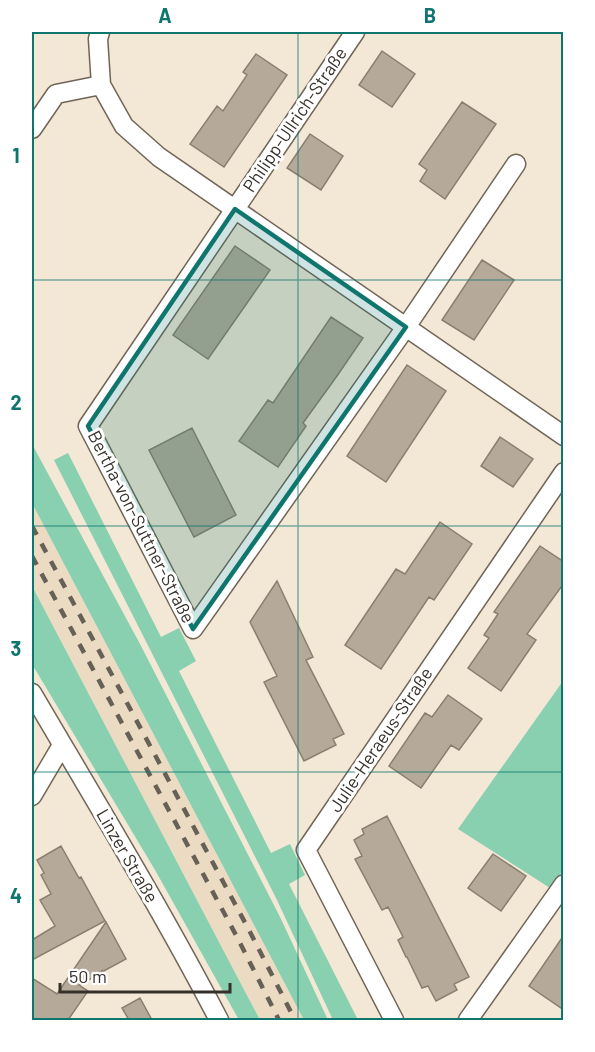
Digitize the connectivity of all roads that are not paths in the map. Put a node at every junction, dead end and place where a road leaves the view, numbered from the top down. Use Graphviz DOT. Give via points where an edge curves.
graph roads {
  1 [pos="100,32"];
  2 [pos="355,32"];
  3 [pos="101,84"];
  4 [pos="32,129"];
  5 [pos="516,164"];
  6 [pos="235,209"];
  7 [pos="406,327"];
  8 [pos="564,436"];
  9 [pos="564,472"];
  10 [pos="32,693"];
  11 [pos="62,745"];
  12 [pos="32,796"];
  13 [pos="564,884"];
  14 [pos="219,1020"];
  15 [pos="394,1020"];
  16 [pos="468,1020"];
  1 -- 3 [label="street, Philipp-Ullrich-Straße"];
  2 -- 6 [label="street, Philipp-Ullrich-Straße"];
  3 -- 4 [label="street" via="56,94"];
  3 -- 6 [label="street, Philipp-Ullrich-Straße" via="124,126 159,157"];
  5 -- 7 [label="street"];
  6 -- 7 [label="street, Philipp-Ullrich-Straße"];
  6 -- 7 [label="street, Bertha-von-Suttner-Straße" via="88,426 193,629"];
  7 -- 8 [label="street, Philipp-Ullrich-Straße"];
  9 -- 15 [label="street, Julie-Heraeus-Straße" via="306,850"];
  10 -- 11 [label="street, Linzer Straße"];
  11 -- 12 [label="street"];
  11 -- 14 [label="street, Linzer Straße"];
  13 -- 16 [label="street"];
}
